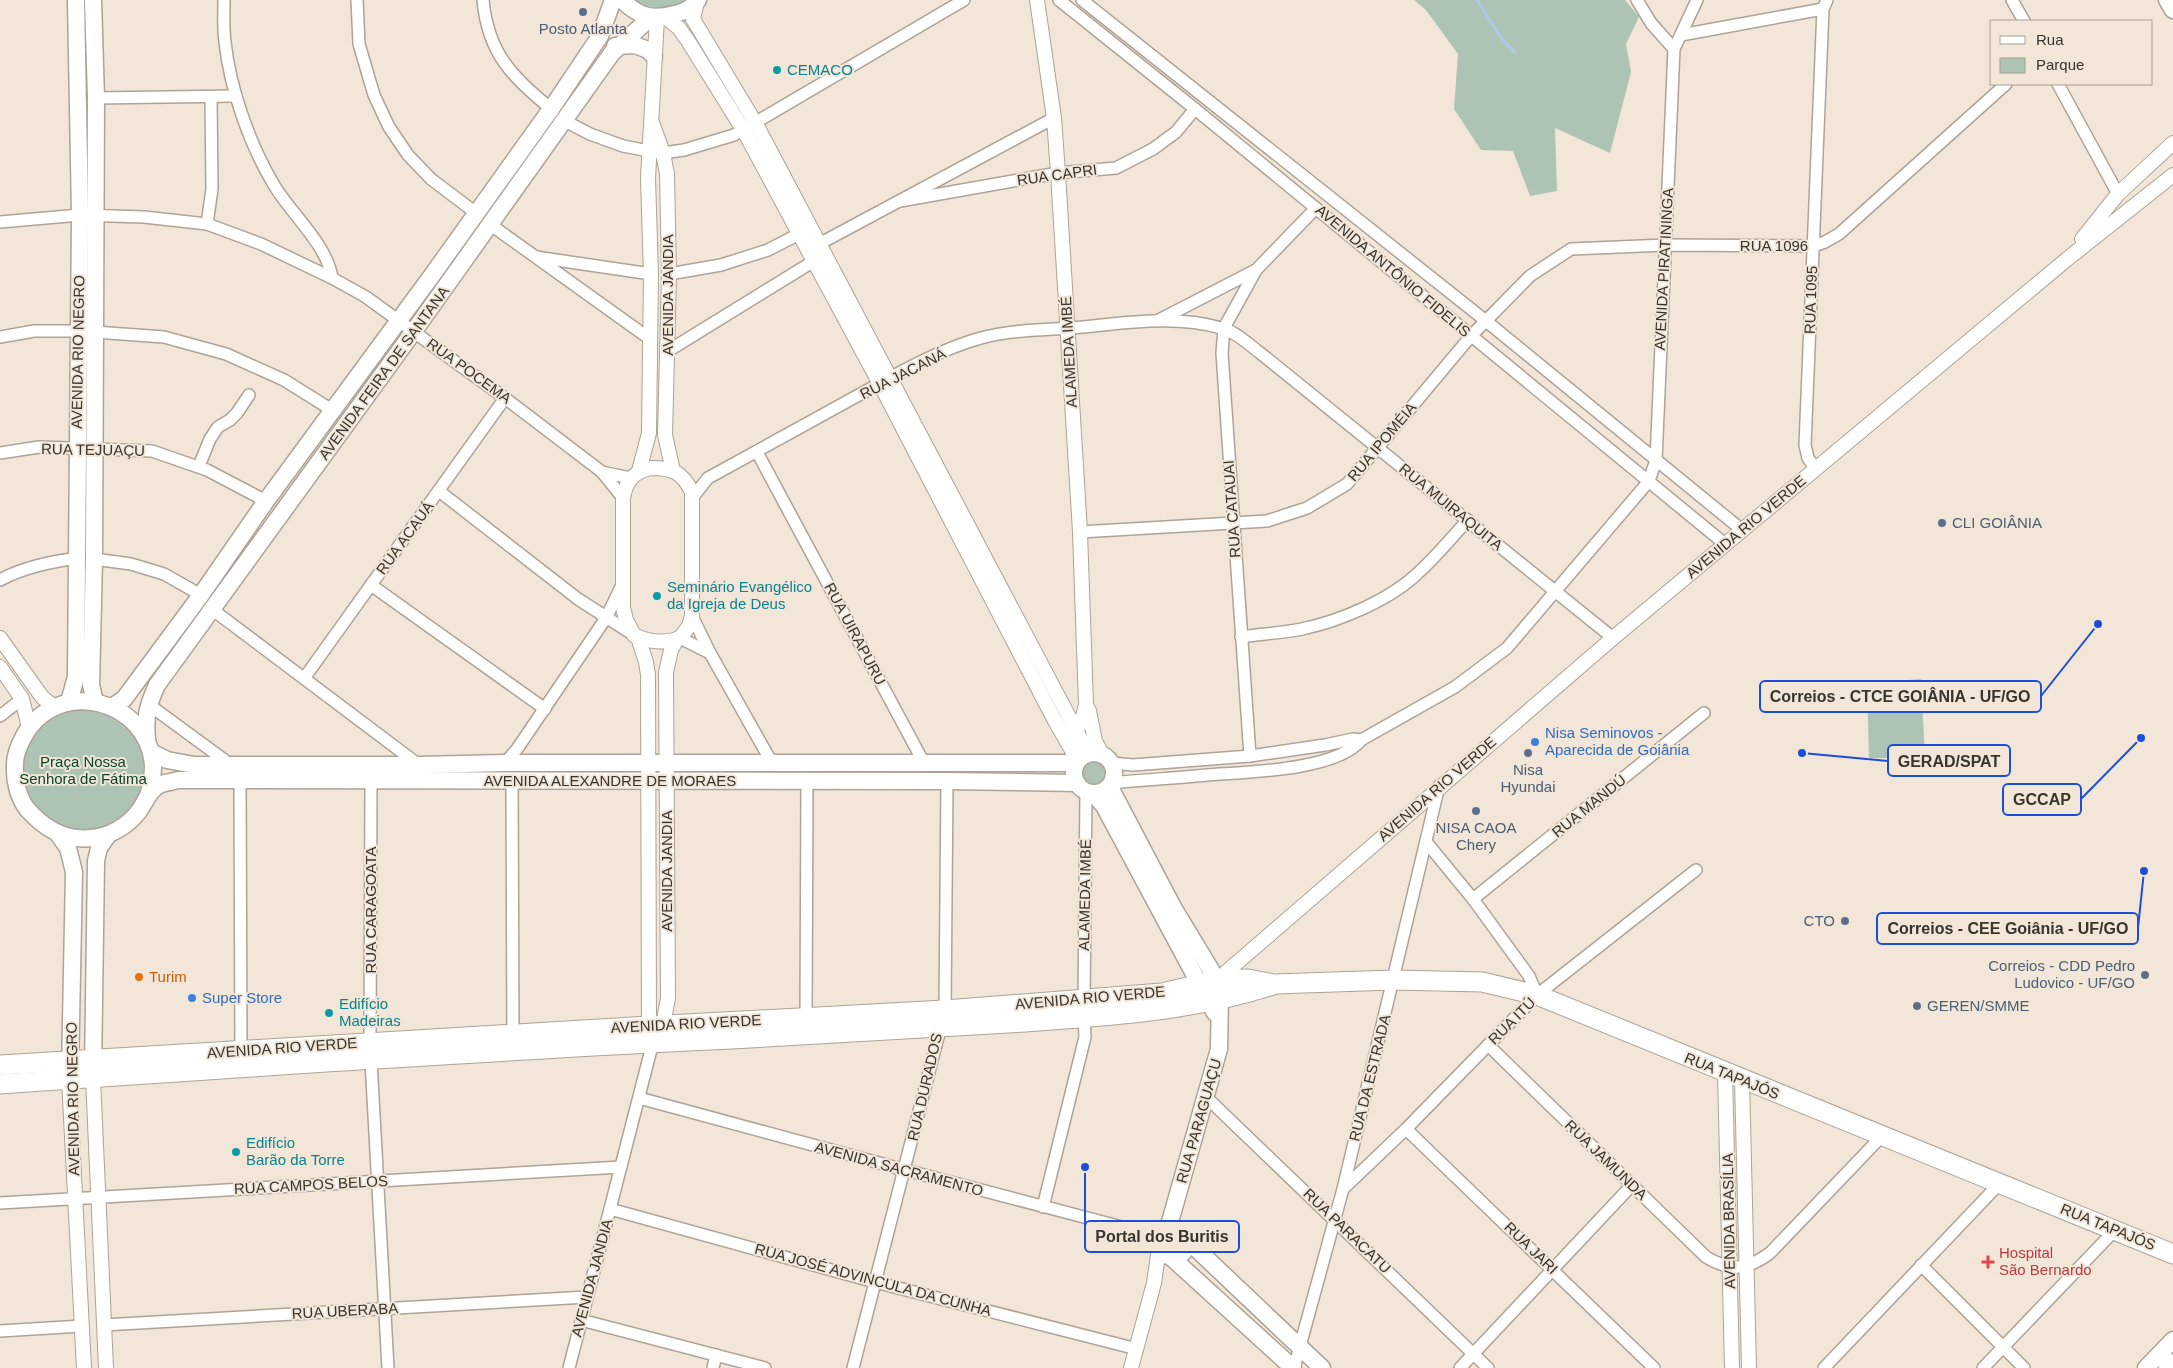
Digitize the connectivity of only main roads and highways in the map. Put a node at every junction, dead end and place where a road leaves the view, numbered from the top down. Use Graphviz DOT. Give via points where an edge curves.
graph roads {
  1 [pos="76,0"];
  2 [pos="93,0"];
  3 [pos="613,0"];
  4 [pos="622,0"];
  5 [pos="2167,0"];
  6 [pos="697,1"];
  7 [pos="2173,10"];
  8 [pos="658,18"];
  9 [pos="600,36"];
  10 [pos="617,48"];
  11 [pos="654,56"];
  12 [pos="87,215"];
  13 [pos="96,702"];
  14 [pos="61,705"];
  15 [pos="112,707"];
  16 [pos="18,746"];
  17 [pos="149,747"];
  18 [pos="1091,759"];
  19 [pos="0,761"];
  20 [pos="0,780"];
  21 [pos="1111,784"];
  22 [pos="17,788"];
  23 [pos="1085,789"];
  24 [pos="148,796"];
  25 [pos="58,834"];
  26 [pos="108,835"];
  27 [pos="1211,990"];
  28 [pos="1084,1009"];
  29 [pos="655,1031"];
  30 [pos="371,1052"];
  31 [pos="0,1066"];
  32 [pos="93,1069"];
  33 [pos="70,1070"];
  34 [pos="0,1084"];
  35 [pos="1167,1239"];
  36 [pos="1186,1239"];
  37 [pos="2173,1254"];
  38 [pos="2173,1340"];
  39 [pos="2161,1364"];
  40 [pos="1294,1368"];
  41 [pos="1322,1368"];
  1 -- 12 [label="main road, AVENIDA RIO NEGRO"];
  2 -- 12 [label="main road, AVENIDA RIO NEGRO" via="96,98"];
  3 -- 9 [label="main road, AVENIDA FEIRA DE SANTANA"];
  4 -- 8 [label="main road" via="633,10"];
  5 -- 7 [label="main road"];
  6 -- 8 [label="main road" via="686,12"];
  8 -- 10 [label="main road, AVENIDA FEIRA DE SANTANA"];
  9 -- 10 [label="main road"];
  9 -- 15 [label="main road, AVENIDA FEIRA DE SANTANA" via="201,596 124,699"];
  10 -- 11 [label="main road" via="635,45"];
  10 -- 17 [label="main road, AVENIDA FEIRA DE SANTANA" via="156,685 145,717"];
  12 -- 13 [label="main road, AVENIDA RIO NEGRO" via="95,332 90,685"];
  12 -- 14 [label="main road, AVENIDA RIO NEGRO" via="78,331 76,677"];
  13 -- 14 [label="main road"];
  13 -- 15 [label="main road"];
  14 -- 16 [label="main road" via="40,716"];
  15 -- 17 [label="main road" via="132,722"];
  16 -- 19 [label="main road" via="7,759"];
  16 -- 22 [label="main road" via="15,760"];
  17 -- 18 [label="main road, AVENIDA ALEXANDRE DE MORAES" via="167,760 194,765 924,763"];
  17 -- 24 [label="main road" via="152,774"];
  18 -- 21 [label="main road" via="1114,773"];
  18 -- 23 [label="main road" via="1074,770"];
  20 -- 22 [label="main road"];
  21 -- 23 [label="main road" via="1100,792"];
  21 -- 27 [label="main road"];
  22 -- 25 [label="main road" via="35,818"];
  23 -- 24 [label="main road, AVENIDA ALEXANDRE DE MORAES" via="947,781 178,780 159,785"];
  23 -- 27 [label="main road" via="1104,806"];
  24 -- 26 [label="main road" via="125,826"];
  25 -- 26 [label="main road" via="75,838"];
  25 -- 33 [label="main road, AVENIDA RIO NEGRO" via="68,848 74,872"];
  26 -- 32 [label="main road, AVENIDA RIO NEGRO" via="99,848 96,861"];
  27 -- 28 [label="main road, AVENIDA RIO VERDE" via="1160,1011"];
  27 -- 35 [label="main road, RUA PARAGUAÇU" via="1221,1024 1219,1049"];
  27 -- 37 [label="main road, RUA TAPAJÓS" via="1248,979 1274,984 1394,980 1482,982 1537,995"];
  28 -- 29 [label="main road, AVENIDA RIO VERDE" via="945,1010"];
  28 -- 29 [label="main road, AVENIDA RIO VERDE" via="939,1028"];
  29 -- 30 [label="main road, AVENIDA RIO VERDE"];
  29 -- 30 [label="main road, AVENIDA RIO VERDE" via="514,1034"];
  30 -- 32 [label="main road, AVENIDA RIO VERDE"];
  30 -- 32 [label="main road, AVENIDA RIO VERDE" via="241,1051"];
  31 -- 33 [label="main road, AVENIDA RIO VERDE"];
  32 -- 33 [label="main road, AVENIDA RIO VERDE"];
  33 -- 34 [label="main road, AVENIDA RIO VERDE"];
  35 -- 36 [label="main road" via="1181,1232"];
  35 -- 36 [label="main road" via="1176,1257 1184,1252"];
  35 -- 40 [label="main road"];
  36 -- 41 [label="main road"];
  38 -- 39 [label="main road"];
}
